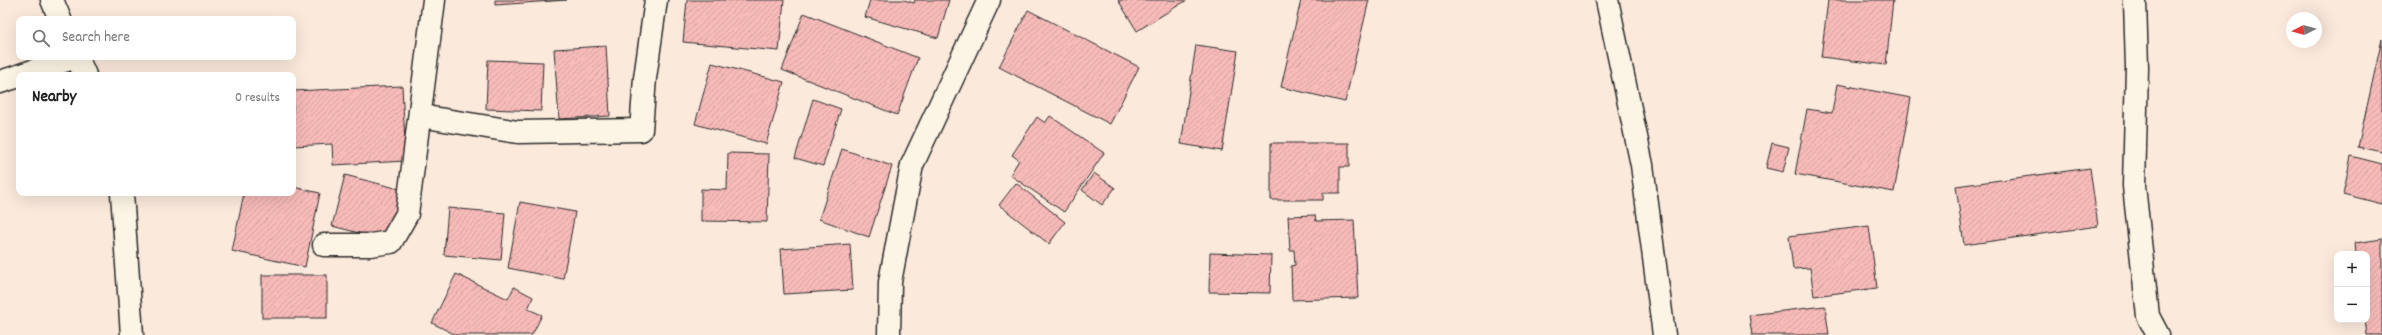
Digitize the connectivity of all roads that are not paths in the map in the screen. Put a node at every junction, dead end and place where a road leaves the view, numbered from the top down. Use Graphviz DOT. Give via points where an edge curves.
graph roads {
  1 [pos="52,0"];
  2 [pos="434,0"];
  3 [pos="656,0"];
  4 [pos="989,0"];
  5 [pos="1607,0"];
  6 [pos="2135,0"];
  7 [pos="59,16"];
  8 [pos="68,60"];
  9 [pos="78,60"];
  10 [pos="30,72"];
  11 [pos="84,72"];
  12 [pos="16,76"];
  13 [pos="0,82"];
  14 [pos="420,116"];
  15 [pos="122,196"];
  16 [pos="324,245"];
  17 [pos="132,335"];
  18 [pos="889,335"];
  19 [pos="1664,335"];
  20 [pos="2158,335"];
  1 -- 7 [label="street"];
  2 -- 14 [label="street"];
  3 -- 14 [label="street" via="641,130 518,132"];
  4 -- 18 [label="street" via="912,165 890,282"];
  5 -- 19 [label="street" via="1642,165"];
  6 -- 20 [label="street" via="2137,68 2134,186 2148,316"];
  8 -- 10 [label="street"];
  9 -- 11 [label="street"];
  12 -- 13 [label="street"];
  14 -- 16 [label="street" via="406,214 391,242"];
  15 -- 17 [label="street"];
}
